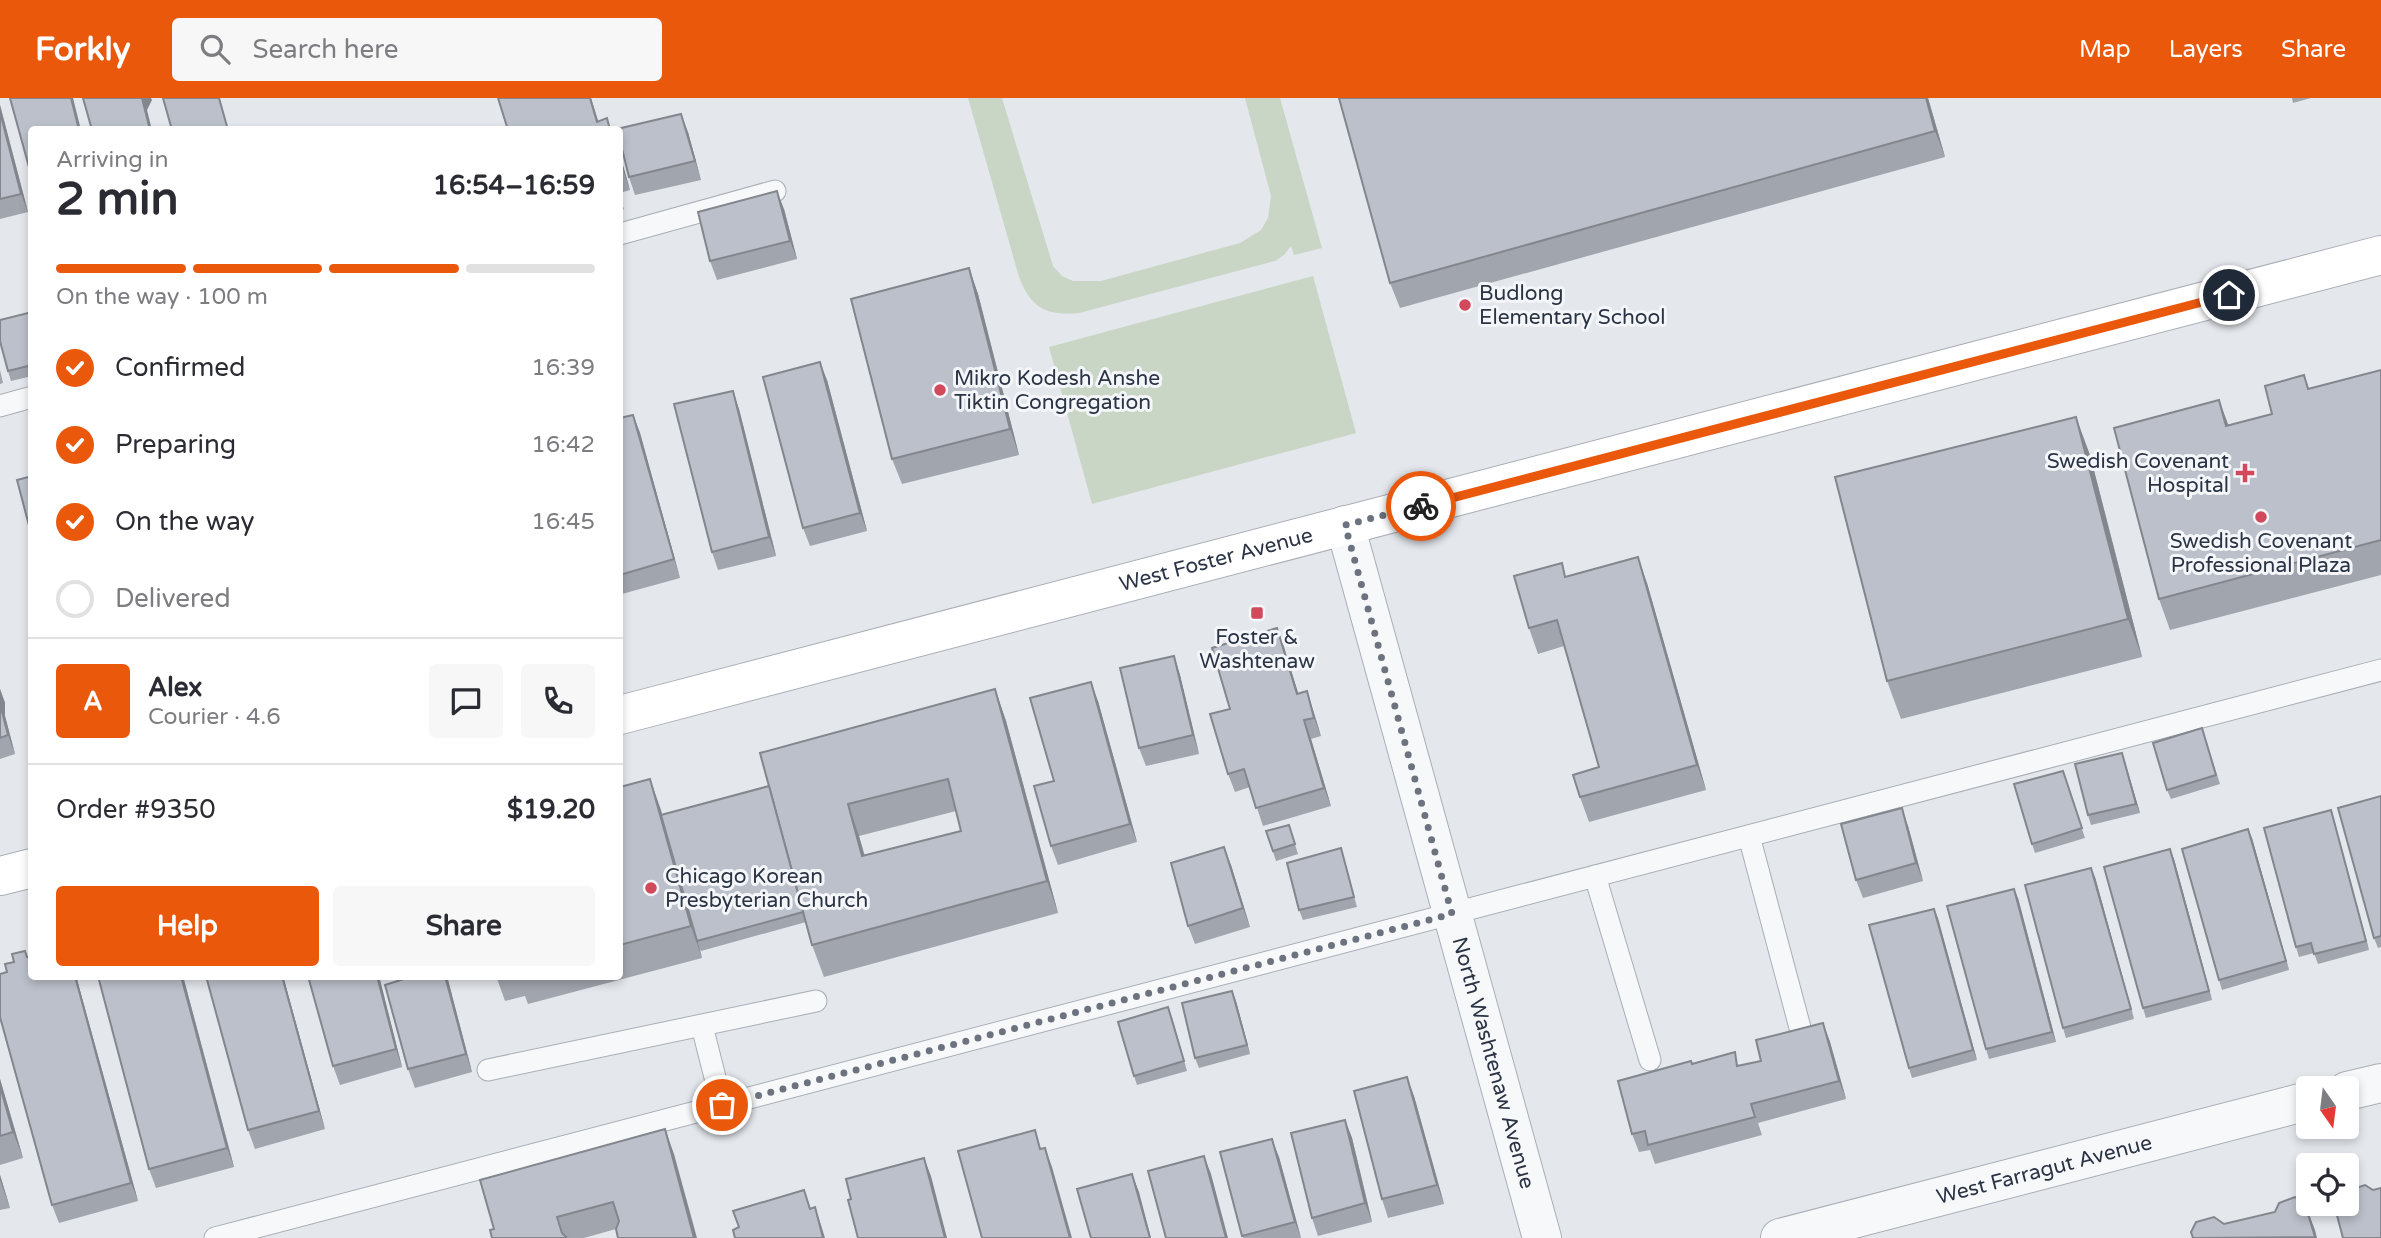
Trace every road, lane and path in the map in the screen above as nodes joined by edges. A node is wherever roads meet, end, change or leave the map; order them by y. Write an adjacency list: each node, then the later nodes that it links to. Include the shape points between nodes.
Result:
1 (775, 191): 2 (lane)
2 (623, 233)
3 (2381, 255): 6 (main road, West Foster Avenue)
4 (28, 398): 5 (lane)
5 (0, 405)
6 (1345, 525): 8 (main road, West Foster Avenue); 13 (street, North Washtenaw Avenue)
7 (2381, 670): 9 (lane)
8 (623, 714)
9 (1749, 836): 12 (lane); 16 (lane)
10 (28, 869): 11 (main road)
11 (0, 876)
12 (1595, 876): 13 (lane); 17 (lane)
13 (1452, 914): 22 (lane); 24 (street, North Washtenaw Avenue)
14 (816, 1001): 15 (lane)
15 (702, 1026): 18 (lane); 22 (lane)
16 (1803, 1038)
17 (1650, 1060)
18 (488, 1070)
19 (2381, 1083): 20 (street)
20 (2359, 1088)
21 (2296, 1104): 25 (street, West Farragut Avenue)
22 (722, 1105): 23 (lane)
23 (215, 1238)
24 (1542, 1238)
25 (1780, 1238)

